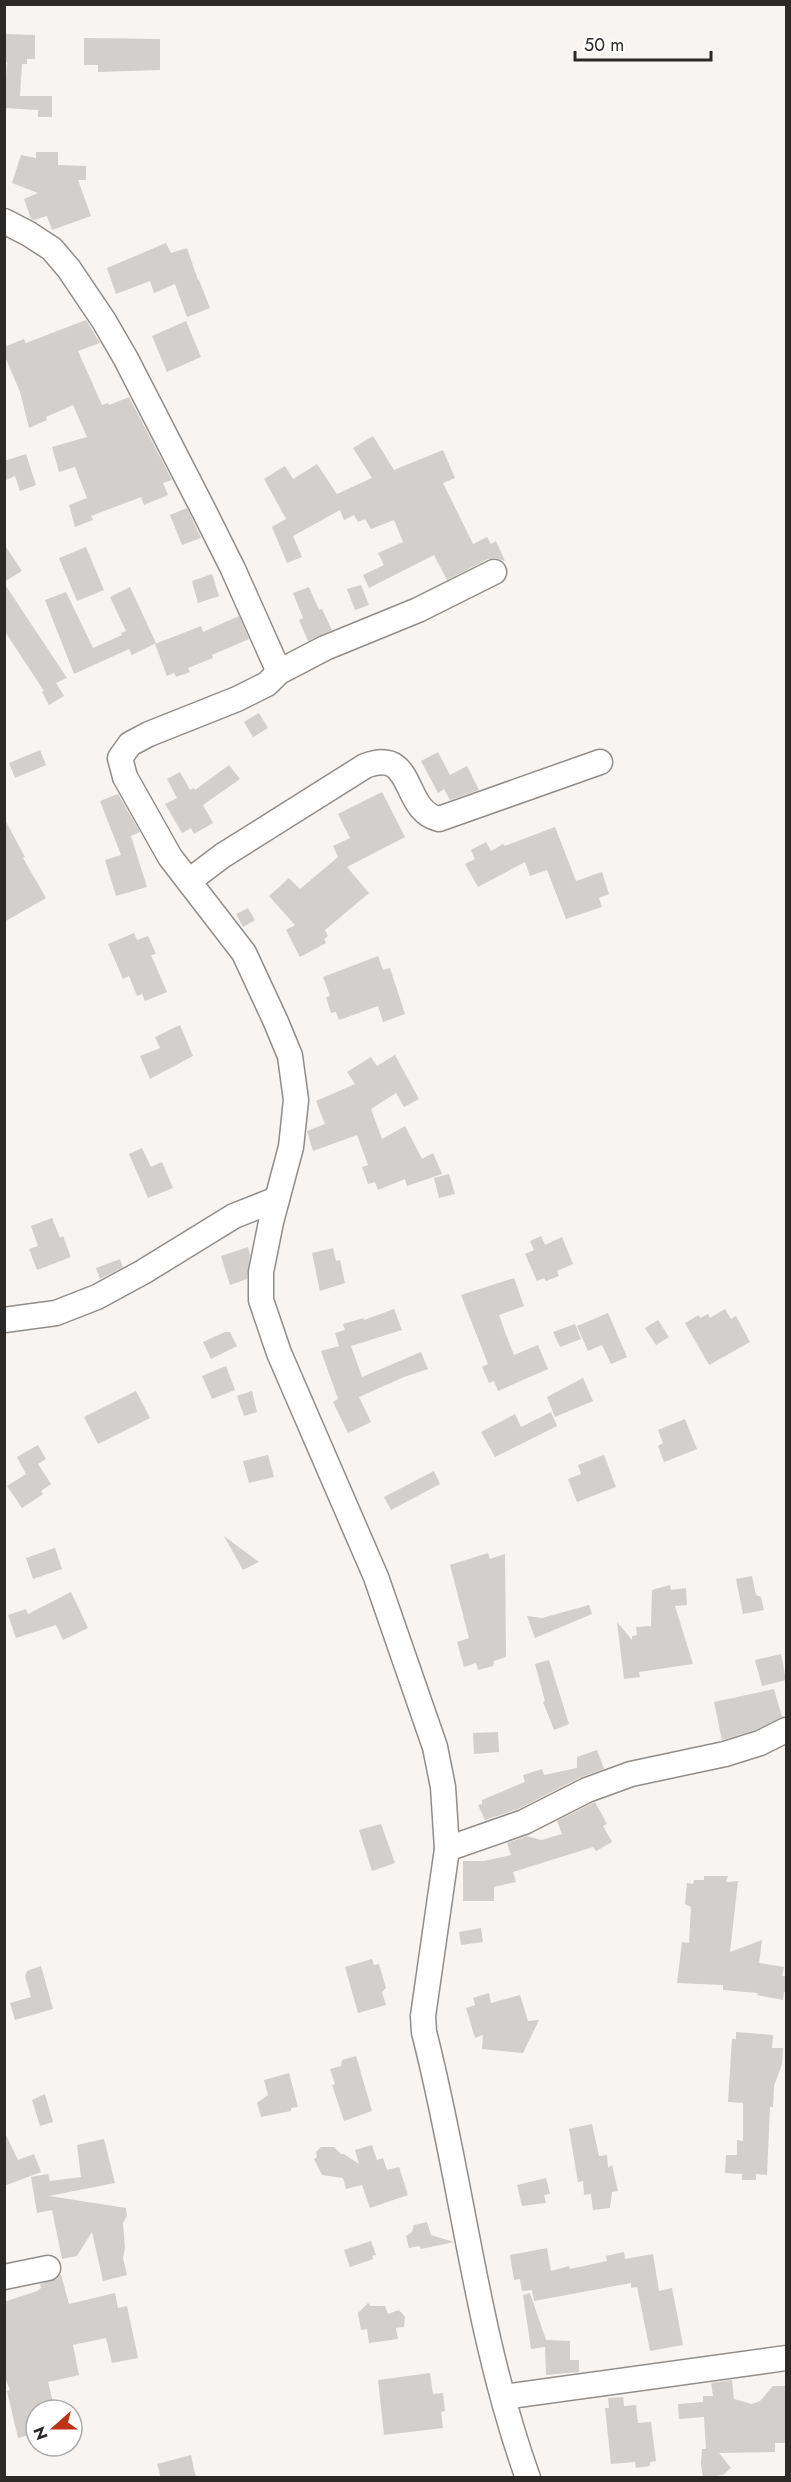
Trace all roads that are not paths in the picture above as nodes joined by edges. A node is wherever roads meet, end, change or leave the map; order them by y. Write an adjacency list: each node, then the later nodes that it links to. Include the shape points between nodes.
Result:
1 (4, 222): 3 (street, via 52,249 104,321 204,511)
2 (494, 572): 3 (street)
3 (279, 672): 5 (street, via 267,684 173,723 123,751 120,758 126,777 170,857)
4 (600, 762): 5 (street, via 439,819 428,817 418,807 399,768 376,762 222,856)
5 (189, 881): 6 (street, via 244,952 290,1056 296,1100 291,1147)
6 (277, 1199): 7 (street, via 234,1216 96,1297 56,1313); 9 (street, via 261,1272 261,1300 287,1372 376,1577 435,1747 443,1787)
7 (4, 1320)
8 (786, 1730): 9 (street, via 725,1754 631,1774 587,1790 524,1822)
9 (447, 1849): 13 (street, via 424,2032 481,2307)
10 (48, 2268): 11 (street)
11 (4, 2277)
12 (786, 2358): 13 (street)
13 (504, 2397): 14 (street)
14 (528, 2478)

